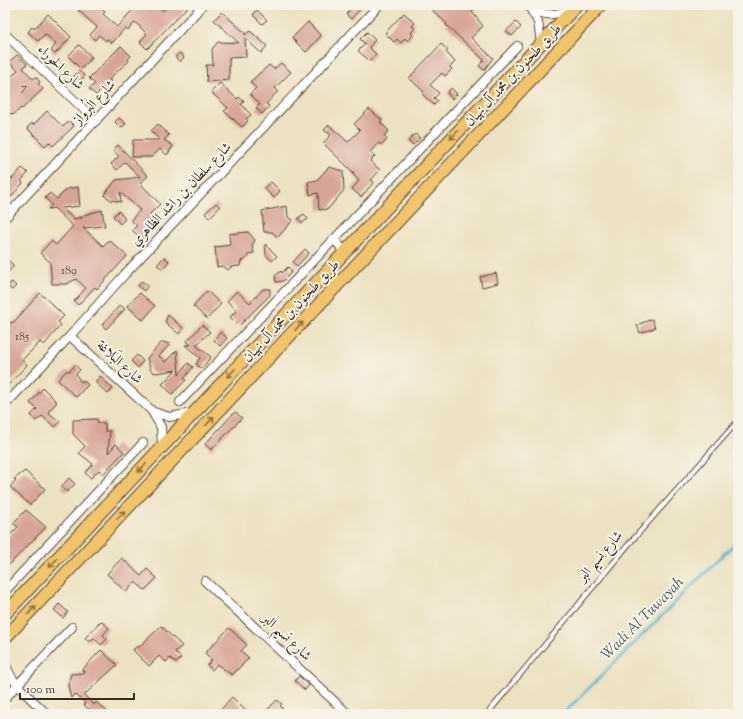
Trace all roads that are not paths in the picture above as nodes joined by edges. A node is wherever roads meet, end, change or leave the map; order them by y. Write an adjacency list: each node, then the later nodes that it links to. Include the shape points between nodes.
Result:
1 (203, 5): 8 (street, شارع البُرواز)
2 (379, 5): 15 (street, شارع سلطان بن راشد الظاهري)
3 (601, 5): 14 (main road, طريق طحنون بن محمد آل نهيان)
4 (574, 7): 6 (main road, طريق طحنون بن محمد آل نهيان); 6 (street, via 548,15 526,5 538,22)
5 (5, 34): 8 (street, شارع الحوراء)
6 (541, 43): 9 (main road, طريق طحنون بن محمد آل نهيان, one-way to 9)
7 (517, 46): 11 (street)
8 (96, 121): 10 (street, شارع البُرواز)
9 (400, 192): 12 (main road, طريق طحنون بن محمد آل نهيان); 14 (main road, via 404,199 403,205 356,256)
10 (5, 218)
11 (336, 238): 12 (street, via 345,242); 13 (street); 16 (street)
12 (355, 242): 13 (main road, طريق طحنون بن محمد آل نهيان)
13 (342, 256): 19 (main road, طريق طحنون بن محمد آل نهيان, one-way to 19)
14 (344, 278): 27 (main road, طريق طحنون بن محمد آل نهيان, one-way to 14)
15 (70, 336): 17 (street, شارع سلطان بن راشد الظاهري); 18 (street, شارع البَلاغة)
16 (180, 402)
17 (5, 405)
18 (150, 410): 19 (street, شارع البَلاغة, via 169,417); 22 (street, شارع البَلاغة, via 161,427)
19 (193, 413): 22 (main road, طريق طحنون بن محمد آل نهيان)
20 (738, 421): 34 (lane, شارع نسيم البر, via 629,544)
21 (143, 443): 24 (street)
22 (162, 446): 25 (main road, طريق طحنون بن محمد آل نهيان, one-way to 25)
23 (205, 581): 33 (street, شارع نسيم البر)
24 (5, 591)
25 (5, 614)
26 (72, 628): 30 (street)
27 (6, 639)
28 (5, 663): 30 (street)
29 (5, 679): 30 (street)
30 (17, 685): 31 (street); 32 (street)
31 (5, 698)
32 (47, 714)
33 (348, 714)
34 (488, 714)

